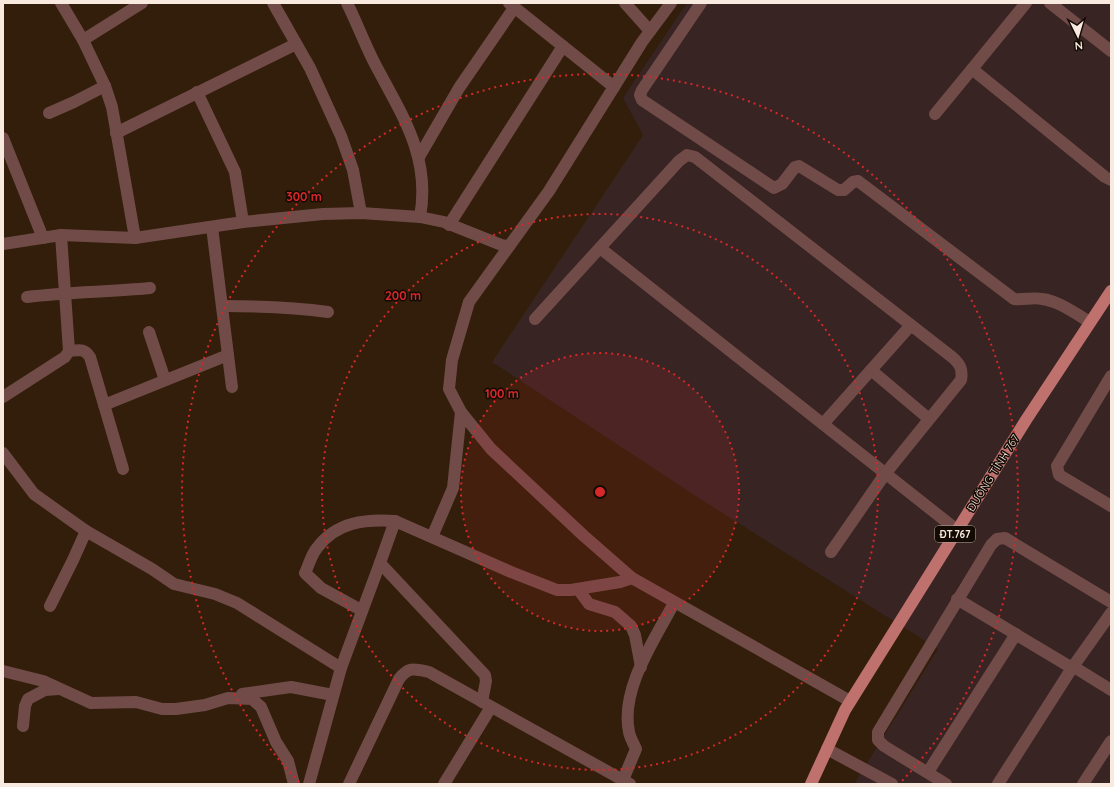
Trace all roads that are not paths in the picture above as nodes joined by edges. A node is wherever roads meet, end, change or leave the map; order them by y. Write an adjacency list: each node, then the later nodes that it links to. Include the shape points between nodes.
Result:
1 (61, 3): 12 (street)
2 (142, 3): 12 (street)
3 (273, 3): 13 (street)
4 (347, 3): 24 (street, via 411,133)
5 (625, 3): 11 (street)
6 (670, 3): 11 (street)
7 (701, 3): 44 (street, via 642,90 642,100 774,188 782,184 795,167 799,166 840,190 847,189 853,182 858,181 1014,299 1041,298 1053,301)
8 (1026, 3): 16 (street)
9 (1050, 3): 15 (street)
10 (511, 5): 14 (street); 24 (street)
11 (650, 31): 18 (street)
12 (83, 40): 17 (street)
13 (296, 44): 19 (street); 26 (street, via 310,68 341,136 354,170)
14 (563, 46): 18 (street); 29 (street)
15 (1111, 51)
16 (972, 69): 21 (street); 25 (street)
17 (104, 86): 20 (street); 22 (street, via 112,107)
18 (614, 87): 35 (street, via 548,191)
19 (197, 92): 22 (street); 28 (street, via 235,172)
20 (49, 113)
21 (935, 114)
22 (116, 133): 33 (street)
23 (3, 138): 32 (street)
24 (419, 157): 27 (street, via 424,194)
25 (1111, 180)
26 (361, 213): 27 (street); 28 (street)
27 (420, 217): 29 (street)
28 (243, 222): 30 (street)
29 (449, 225): 35 (street, via 504,246)
30 (212, 227): 33 (street); 41 (street)
31 (61, 235): 32 (street); 33 (street); 39 (street)
32 (43, 238): 34 (street)
33 (135, 238)
34 (3, 244)
35 (510, 245): 55 (street, via 469,302 452,360 449,389)
36 (600, 248): 43 (street); 45 (street, via 679,161 687,155 695,157); 57 (street)
37 (150, 288): 39 (street)
38 (1111, 291): 44 (main road, ĐƯỜNG TỈNH 767 / ĐT.767)
39 (66, 292): 40 (street); 47 (street)
40 (27, 297)
41 (223, 306): 42 (street, via 266,306); 48 (street)
42 (328, 312)
43 (535, 319)
44 (1090, 322): 63 (main road, ĐƯỜNG TỈNH 767 / ĐT.767)
45 (911, 326): 49 (street); 56 (street, via 960,364 963,372 961,380)
46 (148, 332): 51 (street)
47 (69, 351): 53 (street, via 65,357); 54 (street, via 87,351)
48 (228, 355): 51 (street); 52 (street)
49 (871, 370): 56 (street); 57 (street)
50 (1111, 376): 61 (street, via 1057,466 1059,475)
51 (165, 380): 54 (street)
52 (232, 387)
53 (3, 397)
54 (104, 405): 59 (street)
55 (461, 412): 65 (street, via 454,484); 68 (street, via 491,449)
56 (930, 420): 60 (street)
57 (823, 424): 60 (street)
58 (5, 461): 64 (street, via 34,494)
59 (123, 469)
60 (886, 474): 63 (street); 66 (street)
61 (1111, 506)
62 (395, 521): 65 (street); 67 (street); 74 (street, via 381,520 341,526 317,547 305,574 321,588)
63 (958, 530): 85 (main road, ĐƯỜNG TỈNH 767 / ĐT.767)
64 (86, 531): 73 (street); 79 (street, via 174,584 215,594 237,603)
65 (432, 537): 69 (street, via 551,588)
66 (831, 552)
67 (380, 563): 74 (street); 86 (street, via 485,675)
68 (632, 578): 69 (street); 72 (street)
69 (578, 589): 77 (street, via 589,604 615,612 631,626)
70 (957, 599): 71 (street, via 990,545 997,539 1005,538); 76 (street); 90 (street, via 878,732 878,740 884,746)
71 (1111, 602)
72 (674, 603): 77 (street); 85 (street)
73 (50, 606)
74 (361, 610): 79 (street)
75 (1111, 613): 78 (street)
76 (1016, 634): 78 (street); 90 (street)
77 (641, 667): 91 (street, via 634,681 628,714 629,734 636,749)
78 (1073, 667): 82 (street); 99 (street)
79 (341, 668): 83 (street)
80 (3, 671): 81 (street, via 43,681)
81 (59, 688): 84 (street, via 91,703 136,702 162,709 205,705); 87 (street, via 45,690 28,699)
82 (1111, 690)
83 (333, 695): 84 (street, via 291,687); 93 (street)
84 (228, 698): 92 (street, via 252,699 261,707 288,762)
85 (850, 702): 89 (main road, ĐƯỜNG TỈNH 767 / ĐT.767)
86 (486, 704): 91 (street); 94 (street, via 430,672 413,668 405,671); 95 (street)
87 (23, 726)
88 (1111, 741): 100 (street)
89 (827, 749): 96 (main road, ĐƯỜNG TỈNH 767 / ĐT.767); 97 (street)
90 (928, 772): 98 (street)
91 (626, 782)
92 (294, 784)
93 (309, 784)
94 (349, 784)
95 (444, 784)
96 (810, 784)
97 (892, 784)
98 (946, 784)
99 (998, 784)
100 (1083, 784)

